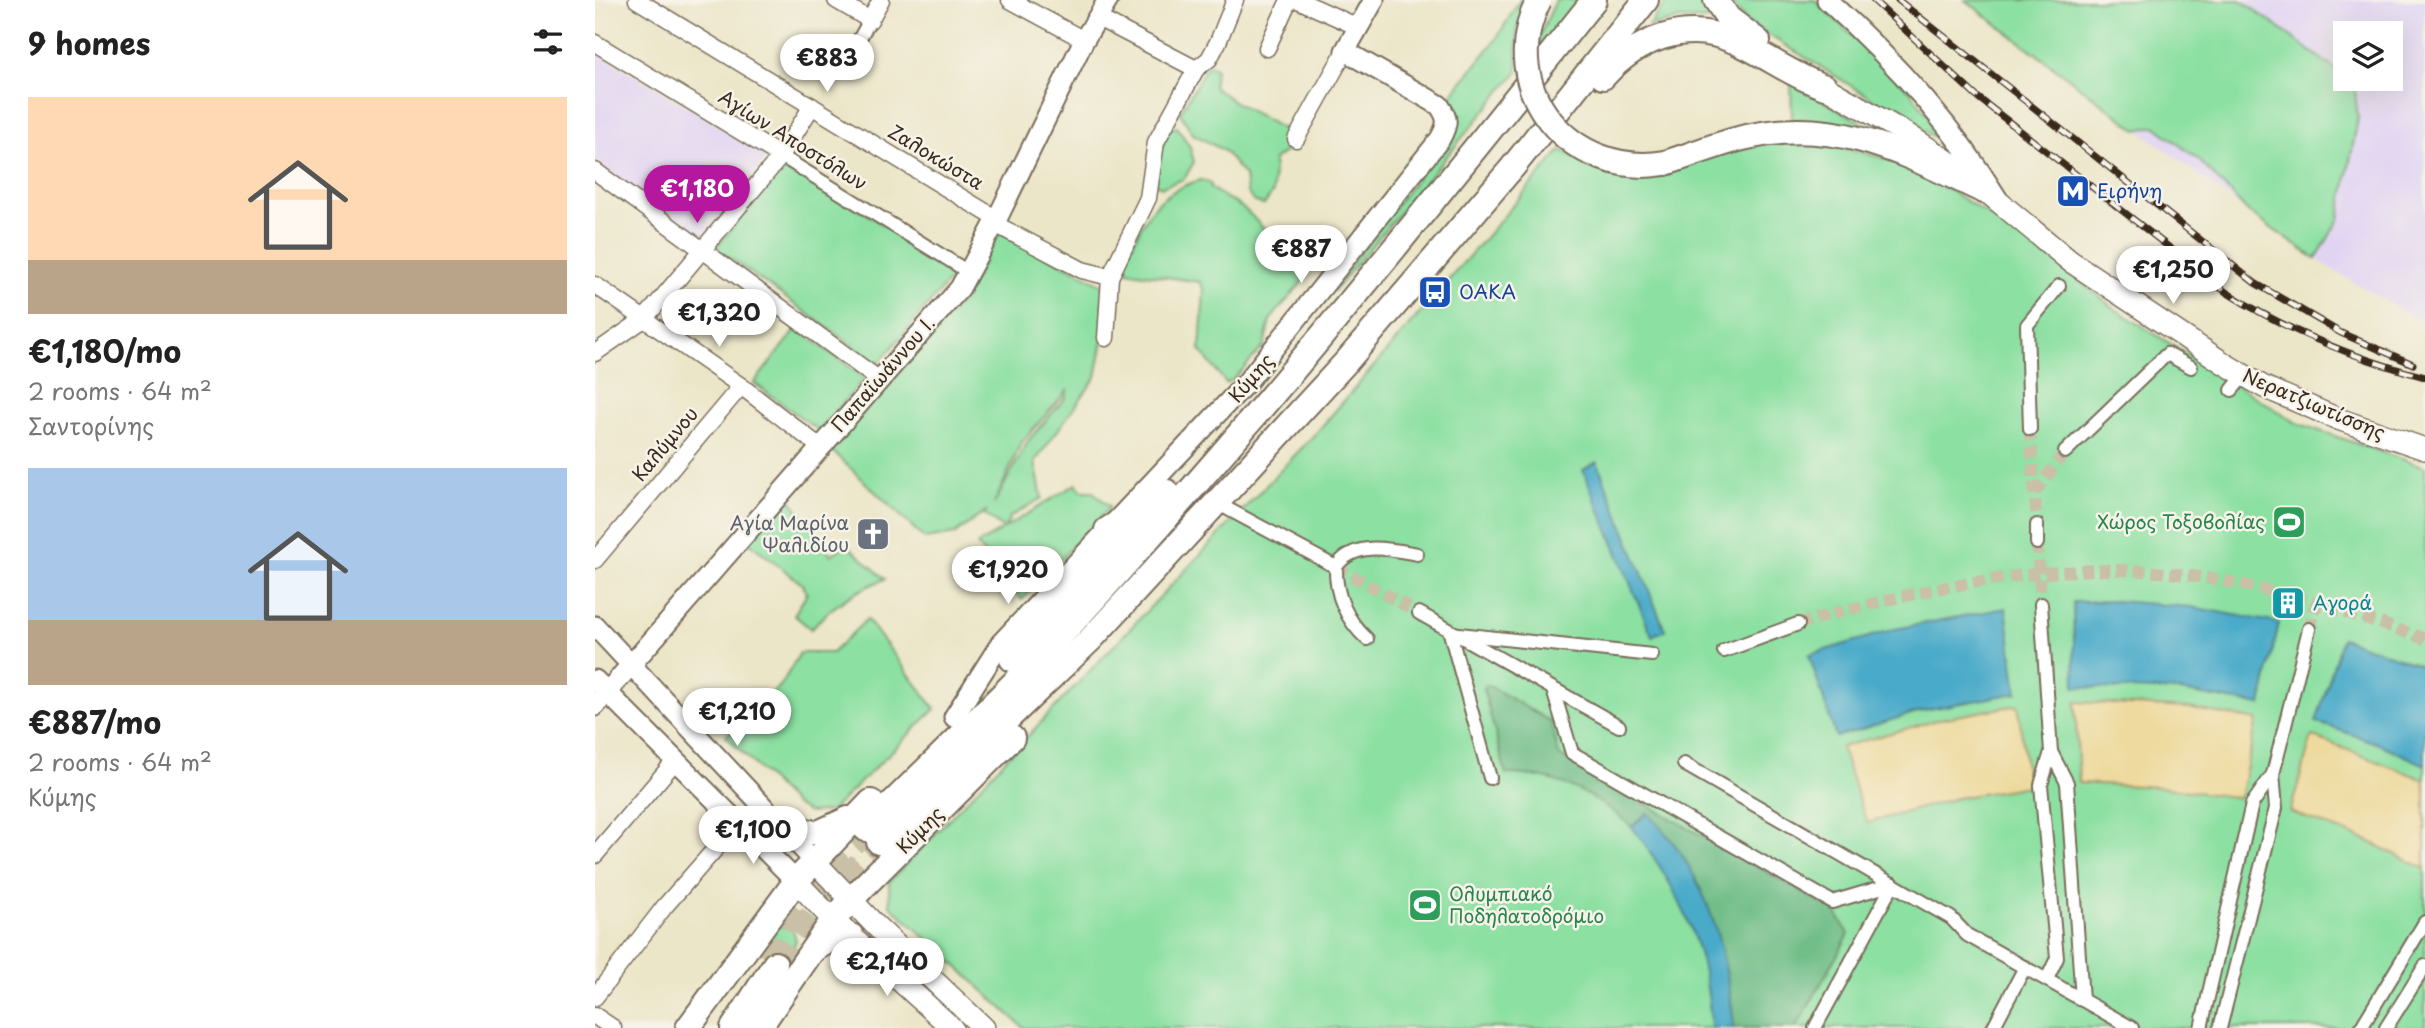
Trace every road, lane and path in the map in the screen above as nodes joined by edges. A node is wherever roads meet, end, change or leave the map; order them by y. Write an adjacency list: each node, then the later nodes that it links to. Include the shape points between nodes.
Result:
1 (637, 0): 25 (street, Ζαλοκώστα)
2 (837, 0): 16 (street)
3 (881, 0): 16 (street)
4 (1010, 0): 18 (street)
5 (1108, 0): 15 (street, Παπαϊωάννου Ι.)
6 (1235, 0): 23 (street, via 1213,50)
7 (1289, 0): 20 (street)
8 (1298, 0): 17 (street)
9 (1374, 0): 17 (street)
10 (1539, 0): 30 (main road, bridge, via 1529,28 1527,65 1533,90 1551,123 1569,141 1602,159 1627,165 1665,163 1746,137 1814,132 1888,146)
11 (1594, 0): 42 (main road, Κύμης)
12 (1646, 0): 28 (main road, Κύμης)
13 (1716, 0): 24 (main road, via 1738,28)
14 (1827, 0): 30 (street, Νερατζιωτίσσης, via 1922,96 1980,170)
15 (1098, 18): 18 (street, Παπαϊωάννου Ι.); 23 (street)
16 (870, 20): 22 (street)
17 (1359, 27): 21 (street)
18 (1084, 40): 31 (street, Παπαϊωάννου Ι.)
19 (595, 43): 27 (street, Αγίων Αποστόλων)
20 (1267, 48)
21 (1345, 51): 26 (street); 52 (street, Κύμης, via 1439,105 1448,116 1447,126 1277,347)
22 (852, 52)
23 (1196, 69): 34 (street, via 1156,142 1148,198)
24 (1825, 87): 28 (main road, via 1726,38 1695,33 1659,37 1623,56 1562,124); 30 (main road, Νερατζιωτίσσης, via 1907,134)
25 (812, 106): 27 (street); 31 (street, Ζαλοκώστα)
26 (1296, 139)
27 (781, 156): 32 (street); 33 (street, Αγίων Αποστόλων)
28 (1512, 168): 40 (main road, Κύμης)
29 (595, 172): 32 (street)
30 (1993, 198): 47 (main road, Νερατζιωτίσσης, via 2238,382)
31 (996, 221): 33 (street, Παπαϊωάννου Ι.); 34 (street, Ζαλοκώστα, via 1082,270)
32 (701, 249): 37 (street); 43 (street)
33 (970, 273): 43 (street, Παπαϊωάννου Ι.)
34 (1110, 277): 38 (street)
35 (595, 285): 37 (street)
36 (2059, 286): 45 (street, via 2027,325)
37 (644, 319): 39 (street); 44 (street)
38 (1106, 338)
39 (595, 354)
40 (1347, 362): 50 (main road, Κύμης, via 1286,445); 78 (main road, Κύμης, via 1090,640)
41 (2191, 367): 48 (street, via 2167,354)
42 (1289, 374): 49 (main road, Κύμης, via 1259,391); 78 (main road, Κύμης, via 1071,624)
43 (878, 379): 46 (street, Παπαϊωάννου Ι.)
44 (741, 386): 46 (street); 55 (street, Καλύμνου)
45 (2030, 429)
46 (820, 447): 66 (street, Παπαϊωάννου Ι.)
47 (2425, 449)
48 (2066, 452)
49 (1167, 492): 52 (main road); 69 (main road, Κύμης)
50 (1226, 508): 56 (street); 83 (main road, Κύμης, via 1098,649)
51 (2037, 525): 53 (street)
52 (1107, 530): 69 (street, Κύμης, via 1001,643)
53 (2038, 543)
54 (1417, 554): 56 (street, via 1365,549 1349,553)
55 (595, 560)
56 (1336, 567): 63 (street, via 1344,610)
57 (2041, 604): 71 (street)
58 (1419, 613): 62 (street)
59 (1798, 624): 64 (street)
60 (595, 626): 66 (street)
61 (2309, 629): 74 (street)
62 (1450, 633): 65 (street); 67 (street); 75 (street)
63 (1367, 639)
64 (1724, 651)
65 (1651, 655)
66 (630, 663): 68 (street, Παπαϊωάννου Ι.); 77 (street)
67 (1553, 690): 70 (street); 82 (street, via 1572,754 1832,902)
68 (599, 693): 72 (street)
69 (954, 717): 78 (main road, Κύμης)
70 (1619, 726)
71 (2051, 752): 88 (street, via 2041,785 2057,958); 90 (street, via 2067,783)
72 (675, 761): 76 (street); 79 (street)
73 (1684, 764): 82 (street)
74 (2273, 774): 102 (street, via 2252,804); 103 (street, via 2276,808)
75 (1490, 778)
76 (737, 823): 81 (street); 89 (street)
77 (783, 827): 78 (main road, via 827,831); 80 (street)
78 (869, 827): 80 (main road, Κύμης)
79 (595, 855)
80 (814, 860): 81 (main road, Κύμης); 83 (main road)
81 (796, 881): 85 (main road); 93 (main road, Κύμης)
82 (1893, 884): 87 (street, via 1951,918 1967,935); 99 (street)
83 (851, 900): 85 (main road, Κύμης); 98 (main road)
84 (2425, 922): 104 (street)
85 (842, 928): 96 (main road, via 806,956); 97 (main road)
86 (2425, 966): 105 (street)
87 (2025, 967): 88 (street); 100 (street)
88 (2047, 979): 90 (street)
89 (595, 997)
90 (2082, 1000): 101 (street)
91 (595, 1016): 92 (street)
92 (614, 1028)
93 (688, 1028)
94 (709, 1028): 95 (main road, via 767,959)
95 (733, 1028)
96 (759, 1028)
97 (952, 1028)
98 (984, 1028)
99 (1815, 1028)
100 (1993, 1028)
101 (2132, 1028)
102 (2201, 1028)
103 (2220, 1028)
104 (2361, 1028)
105 (2386, 1028)

